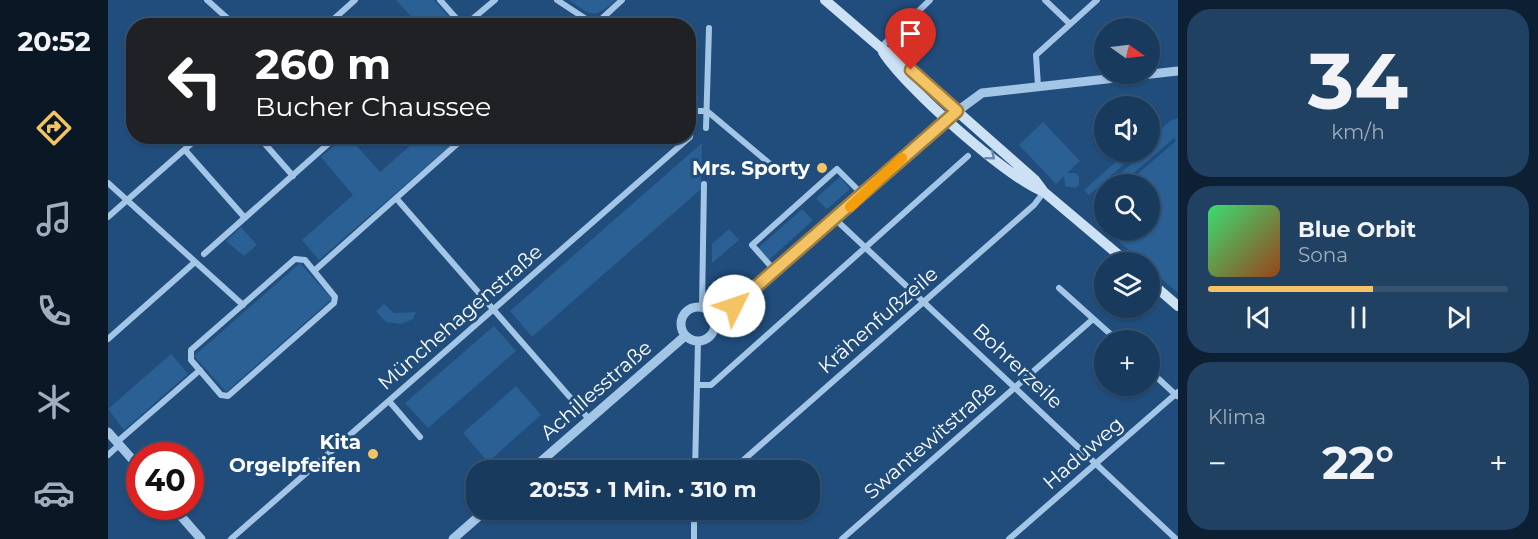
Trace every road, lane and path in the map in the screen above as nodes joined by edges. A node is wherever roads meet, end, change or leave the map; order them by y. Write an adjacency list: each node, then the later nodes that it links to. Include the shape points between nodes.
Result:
1 (207, 0): 11 (street)
2 (355, 0): 12 (street)
3 (440, 0): 13 (street)
4 (495, 0): 14 (street)
5 (557, 0): 15 (street)
6 (622, 0): 16 (street)
7 (825, 0): 19 (main road)
8 (930, 0): 19 (street)
9 (1045, 0): 17 (street)
10 (1097, 0): 17 (street)
11 (227, 18)
12 (335, 18)
13 (457, 18)
14 (474, 18)
15 (584, 18)
16 (604, 18)
17 (1070, 24): 21 (street, via 1036,54)
18 (709, 28): 23 (street)
19 (881, 48): 24 (main road); 25 (main road, via 892,65)
20 (1178, 71): 21 (street)
21 (1038, 86): 24 (street, via 982,93)
22 (696, 111): 23 (street)
23 (707, 111): 26 (street); 34 (street)
24 (957, 111): 25 (street); 38 (main road)
25 (946, 118): 38 (main road, one-way to 38, via 1015,175); 39 (street)
26 (706, 128)
27 (191, 144): 32 (street)
28 (265, 144): 35 (street)
29 (328, 144): 35 (street)
30 (457, 144): 40 (street)
31 (682, 144): 57 (street, Münchehagenstraße)
32 (185, 150): 41 (street); 43 (street)
33 (968, 156): 45 (street)
34 (776, 170)
35 (293, 176): 43 (street)
36 (108, 183): 41 (street)
37 (704, 184): 56 (street)
38 (1044, 192): 46 (main road); 53 (street, Krähenfußzeile)
39 (863, 195): 44 (street); 50 (street, via 837,169 802,198 752,245)
40 (396, 198): 49 (street); 57 (street)
41 (127, 200): 42 (street); 48 (street)
42 (108, 217)
43 (245, 218): 47 (street)
44 (835, 219): 45 (street, Bohrerzeile); 50 (street)
45 (867, 248): 53 (street, Bohrerzeile); 66 (street, via 711,386)
46 (1115, 252)
47 (204, 254)
48 (195, 262): 54 (street); 62 (street)
49 (314, 271): 54 (street, via 305,260 295,259); 64 (street, via 335,297 334,303 228,396 222,395)
50 (775, 271): 58 (street, via 726,313)
51 (1059, 288): 59 (street)
52 (1160, 290): 55 (main road)
53 (924, 301): 67 (street, Bohrerzeile); 78 (street, Krähenfußzeile)
54 (243, 305): 64 (street, via 192,351 191,360)
55 (1178, 306)
56 (702, 307): 58 (street); 61 (street, via 690,308 682,317)
57 (493, 310): 69 (street, Münchehagenstraße); 70 (street)
58 (714, 317): 63 (street, via 711,336)
59 (1093, 319): 60 (street); 67 (street, Swantewitstraße)
60 (1106, 330)
61 (685, 336): 63 (street); 70 (street, Achillesstraße)
62 (108, 339)
63 (698, 341): 66 (street)
64 (200, 370): 73 (street)
65 (1160, 379): 68 (street)
66 (698, 385): 77 (street)
67 (1016, 387): 79 (street, Bohrerzeile); 87 (street, Swantewitstraße)
68 (1177, 394): 79 (street, Haduweg)
69 (388, 401): 72 (street); 84 (street, Münchehagenstraße)
70 (589, 419): 76 (street, Achillesstraße)
71 (108, 432): 73 (street)
72 (420, 437)
73 (118, 443): 74 (street); 75 (street)
74 (126, 452)
75 (108, 455)
76 (542, 460)
77 (695, 460)
78 (743, 460)
79 (1096, 463): 88 (street, Haduweg); 89 (street, Bohrerzeile)
80 (184, 520): 83 (street)
81 (475, 520): 85 (street)
82 (694, 520): 86 (street)
83 (201, 539)
84 (231, 539)
85 (453, 539)
86 (694, 539)
87 (842, 539)
88 (1009, 539)
89 (1176, 539)

